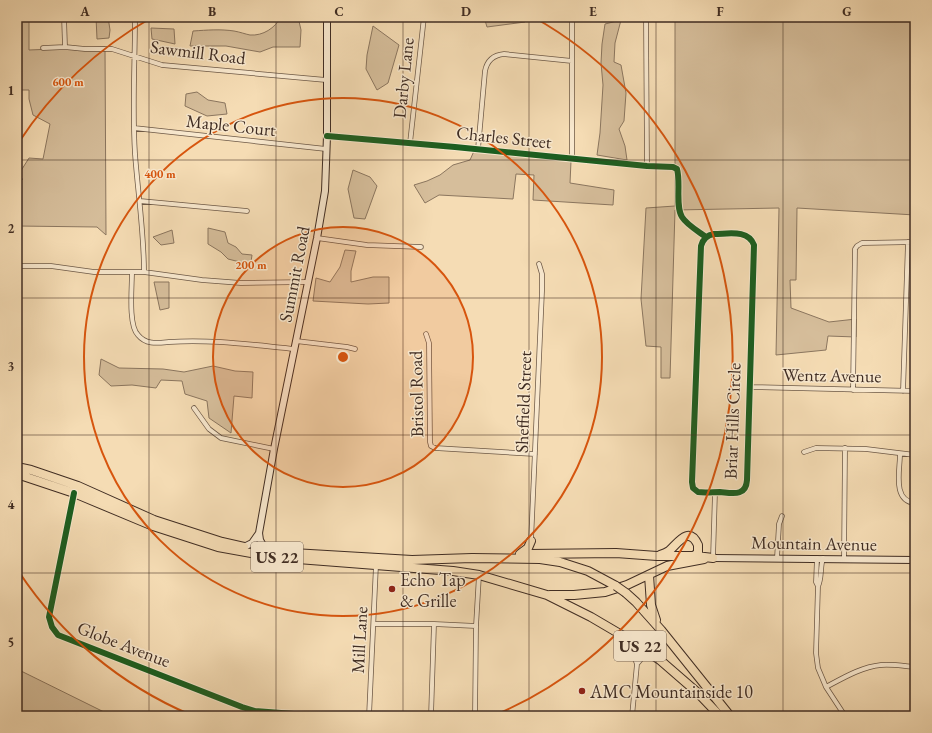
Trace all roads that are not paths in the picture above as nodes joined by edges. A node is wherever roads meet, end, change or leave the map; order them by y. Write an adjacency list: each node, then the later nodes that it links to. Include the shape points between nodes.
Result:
1 (64, 17): 7 (street)
2 (135, 17): 9 (street)
3 (327, 17): 11 (main road, Summit Road)
4 (424, 17): 14 (street, Darby Lane)
5 (572, 17): 10 (street)
6 (646, 17): 18 (street)
7 (65, 47): 8 (street, Sawmill Road); 9 (street, Sawmill Road, via 112,49)
8 (43, 48)
9 (135, 57): 11 (street, Sawmill Road, via 162,65); 12 (street)
10 (572, 61): 16 (street, via 504,54 489,60 485,71); 17 (street)
11 (326, 80): 13 (main road, Summit Road)
12 (134, 128): 15 (street, Maple Court); 19 (street)
13 (326, 136): 14 (street, Charles Street); 15 (main road, Summit Road)
14 (410, 143): 16 (street, Charles Street)
15 (326, 149): 22 (main road, Summit Road, via 325,191)
16 (478, 149): 17 (street, Charles Street)
17 (572, 158): 18 (street, Charles Street)
18 (647, 166): 21 (street, Charles Street, via 677,169 681,216)
19 (140, 201): 20 (street); 29 (street)
20 (247, 211)
21 (706, 237): 35 (street, Briar Hills Circle, via 714,234 741,234 748,236 753,242); 48 (street, Briar Hills Circle, via 701,246 692,482 693,488 698,492)
22 (317, 238): 25 (street, via 367,245); 30 (main road, Summit Road)
23 (908, 242): 24 (street); 36 (street, via 864,243 858,244 855,249); 37 (street)
24 (915, 242)
25 (422, 247)
26 (539, 264): 43 (street, Sheffield Street, via 542,291)
27 (17, 266): 28 (street)
28 (132, 272): 29 (street); 33 (street, via 133,327 137,335 145,341 155,343 195,340)
29 (144, 272): 30 (street, via 241,283)
30 (307, 282): 32 (main road, Summit Road)
31 (426, 334): 43 (street, Bristol Road, via 429,342 431,446)
32 (296, 341): 33 (main road, Summit Road); 34 (street)
33 (295, 349): 41 (main road, Summit Road)
34 (354, 349)
35 (748, 387): 36 (street, Wentz Avenue); 48 (street, Briar Hills Circle, via 747,484 739,493)
36 (853, 390): 37 (street, Wentz Avenue)
37 (903, 391): 38 (street, Wentz Avenue)
38 (915, 391)
39 (194, 408): 41 (street, via 209,429 221,438)
40 (845, 448): 42 (street, via 816,448); 44 (street, via 882,450); 64 (street)
41 (274, 449): 52 (main road, Summit Road)
42 (804, 452)
43 (535, 454): 53 (street, Sheffield Street)
44 (900, 454): 45 (street); 50 (street, via 900,494 906,501)
45 (915, 455)
46 (17, 466): 54 (highway, US 22, via 78,486 154,520)
47 (17, 474): 49 (highway, US 22)
48 (715, 492): 61 (street, Briar Hills Circle)
49 (74, 493): 66 (highway, US 22, via 153,526 218,547 272,557); 80 (street, Globe Avenue, via 49,617 58,635 242,707 255,711)
50 (915, 503)
51 (782, 516): 62 (street, via 779,524)
52 (259, 533): 54 (main road, via 252,543); 55 (main road)
53 (531, 541): 56 (highway, via 535,549); 57 (highway, via 526,551)
54 (244, 547): 55 (highway, US 22)
55 (266, 551): 60 (highway, US 22, via 412,560)
56 (541, 553): 57 (highway); 58 (highway)
57 (520, 554): 60 (highway)
58 (657, 556): 59 (highway); 59 (highway, via 665,554 678,540 687,536 694,539 698,545)
59 (696, 556): 61 (highway); 67 (highway)
60 (472, 558): 74 (highway, US 22, bridge, via 540,559 588,571 626,593)
61 (713, 558): 62 (main road, Mountain Avenue); 67 (highway)
62 (777, 558): 63 (main road, Mountain Avenue)
63 (820, 558): 64 (main road, Mountain Avenue); 79 (street, via 816,653 818,668)
64 (844, 558): 65 (main road, Mountain Avenue)
65 (915, 560)
66 (376, 565): 68 (highway, US 22); 71 (street, Mill Lane)
67 (667, 566): 69 (highway)
68 (479, 575): 70 (highway, US 22); 73 (street)
69 (649, 575): 70 (highway, via 627,586 605,592); 74 (highway, via 652,611)
70 (547, 595): 75 (highway, US 22)
71 (374, 624): 72 (street); 81 (street, Mill Lane)
72 (434, 624): 73 (street); 82 (street)
73 (476, 626): 83 (street)
74 (661, 630): 86 (highway, US 22)
75 (627, 638): 76 (highway, US 22); 77 (street)
76 (648, 651): 77 (street); 85 (highway, US 22, via 671,668)
77 (637, 664): 84 (street)
78 (915, 667): 79 (street, via 882,665 866,668)
79 (826, 687): 87 (street)
80 (320, 716)
81 (369, 716)
82 (431, 716)
83 (475, 716)
84 (632, 716)
85 (720, 716)
86 (730, 716)
87 (845, 716)
88 (886, 716): 89 (street)
89 (915, 716)

